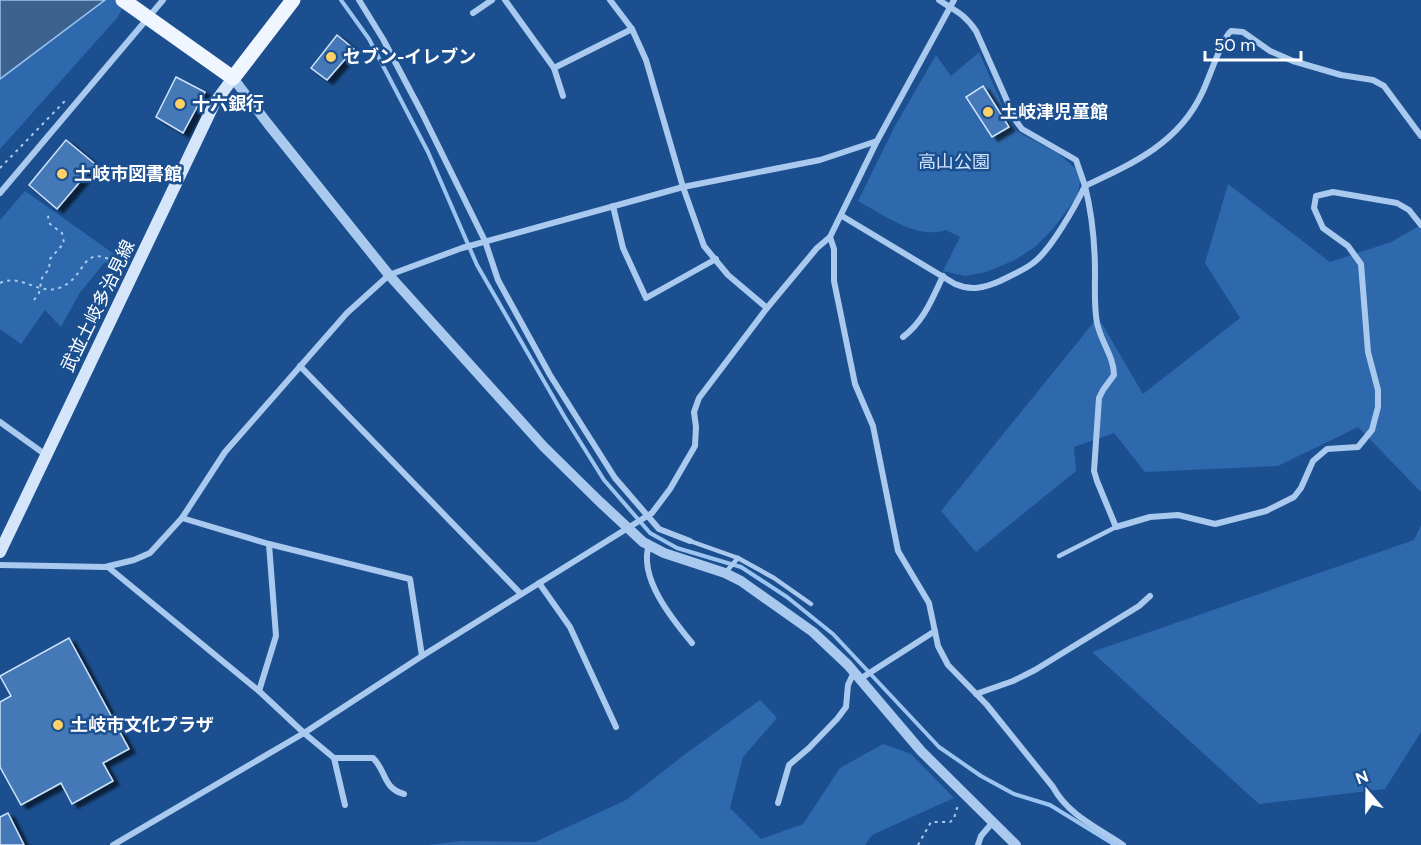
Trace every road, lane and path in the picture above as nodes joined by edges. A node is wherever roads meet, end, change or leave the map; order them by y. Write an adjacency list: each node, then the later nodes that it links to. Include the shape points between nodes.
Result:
1 (163, 0): 11 (street)
2 (293, 0): 14 (main road)
3 (358, 0): 28 (street, via 422,112)
4 (492, 0): 10 (street)
5 (505, 0): 13 (street)
6 (610, 0): 12 (street)
7 (939, 0): 9 (street)
8 (127, 3): 11 (main road)
9 (952, 3): 18 (street); 20 (street, via 976,31 1016,121 1028,133 1076,160)
10 (472, 13)
11 (147, 16): 14 (main road); 16 (street)
12 (632, 29): 13 (street); 21 (street, via 646,60)
13 (554, 68): 15 (street)
14 (233, 78): 30 (main road, 武並土岐多治見線, via 214,104); 31 (street)
15 (563, 96)
16 (80, 98): 19 (path, via 63,102); 22 (street)
17 (1421, 136): 20 (street, via 1378,82 1293,61 1243,32 1231,31 1226,34 1201,96 1182,126 1161,146)
18 (877, 141): 21 (street, via 820,160); 25 (street)
19 (0, 168)
20 (1085, 186): 32 (street, via 1074,208 1032,264 980,288 965,288); 44 (street, via 1094,241 1097,324 1114,366 1114,375 1099,398 1094,471)
21 (683, 187): 23 (street); 29 (street, via 704,246)
22 (0, 193)
23 (613, 206): 28 (street); 29 (street, via 623,248 646,298)
24 (50, 214): 34 (path, via 50,224 62,233 64,243 50,259)
25 (842, 216): 27 (street); 32 (street)
26 (1421, 225): 44 (street, via 1409,210 1396,203 1333,192 1316,196 1314,208 1323,228 1347,246 1361,264 1368,352 1378,390 1378,408 1372,430 1358,447 1327,449 1313,460 1294,497 1266,511 1215,524 1178,515)
27 (830, 237): 36 (street); 58 (street, via 834,281 855,384 873,426 898,551 929,603)
28 (485, 241): 31 (street); 41 (street, via 498,280 550,375 615,478)
29 (716, 260): 36 (street)
30 (133, 274): 34 (path, via 100,256 89,259 66,284 56,289); 40 (main road, 武並土岐多治見線)
31 (389, 275): 38 (street, via 347,313); 43 (street, via 544,447)
32 (943, 276): 37 (street, via 925,314)
33 (0, 283): 34 (path, via 21,281)
34 (39, 289): 35 (path)
35 (34, 300)
36 (767, 308): 41 (street, via 699,398 694,412 695,446 670,489)
37 (903, 337)
38 (300, 366): 42 (street, via 225,452); 55 (street)
39 (0, 422): 40 (street)
40 (46, 454): 48 (main road, 武並土岐多治見線)
41 (646, 517): 43 (street); 45 (street, via 659,529)
42 (182, 518): 46 (street); 52 (street, via 150,553)
43 (632, 526): 47 (street); 54 (street)
44 (1116, 526): 49 (lane)
45 (690, 541): 50 (lane)
46 (269, 544): 60 (street, via 410,579); 62 (street, via 276,636)
47 (649, 546): 53 (street); 59 (street, via 647,561 652,581 663,604)
48 (0, 552)
49 (1059, 556)
50 (738, 558): 53 (lane); 57 (lane)
51 (0, 565): 52 (street)
52 (108, 567): 62 (street)
53 (725, 573): 61 (street, via 804,625)
54 (538, 583): 55 (street); 64 (street, via 570,627)
55 (521, 594): 60 (street)
56 (1150, 596): 63 (street, via 1055,658 1013,681)
57 (811, 604)
58 (935, 631): 61 (street, via 877,669); 63 (street, via 948,665)
59 (692, 643)
60 (422, 656): 65 (street)
61 (859, 676): 68 (street); 69 (street, via 849,678 846,707 837,719 789,765)
62 (259, 691): 65 (street)
63 (976, 694): 76 (street, via 1058,796 1078,816)
64 (616, 727)
65 (304, 733): 66 (street); 72 (street)
66 (334, 758): 67 (street, via 373,758 388,785); 70 (street)
67 (404, 794)
68 (964, 796): 71 (street); 73 (path, via 954,819 931,822)
69 (778, 803)
70 (345, 805)
71 (993, 822): 74 (street); 75 (street)
72 (113, 845)
73 (918, 845)
74 (978, 845)
75 (1016, 845)
76 (1123, 845)

